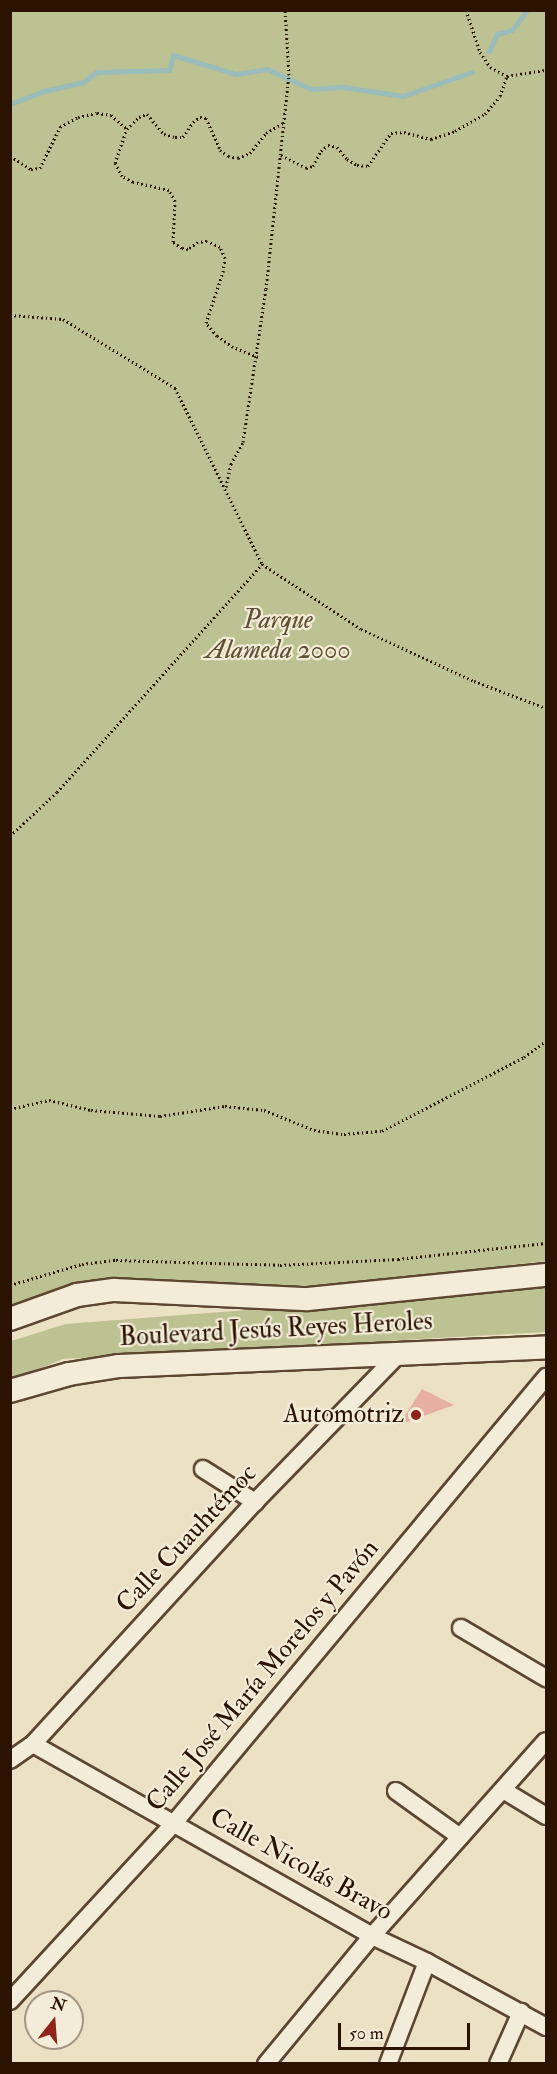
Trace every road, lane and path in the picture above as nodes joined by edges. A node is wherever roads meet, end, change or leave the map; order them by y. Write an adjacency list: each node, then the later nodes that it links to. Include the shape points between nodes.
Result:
1 (285, 10): 5 (path, via 290,75)
2 (466, 10): 4 (path, via 480,52 490,67)
3 (546, 70): 4 (path)
4 (507, 76): 7 (path, via 500,96 485,114 431,139 391,133 368,166 357,165 337,147 328,145 313,166 306,168)
5 (284, 122): 6 (path, via 266,133 250,153 238,158 220,150 206,118 193,122 183,137 164,134 147,114); 7 (path)
6 (127, 129): 8 (path, via 111,115 78,117 60,127 39,168 31,170); 10 (path, via 115,163 123,176 133,182 169,190 175,201 173,242 188,249 207,241 220,247 225,258 206,323 233,347)
7 (281, 155): 10 (path)
8 (10, 156)
9 (10, 315): 11 (path, via 63,319 175,388)
10 (258, 357): 11 (path, via 243,442 231,464)
11 (226, 489): 12 (path)
12 (262, 564): 13 (path, via 361,629 474,681); 14 (path, via 57,792)
13 (546, 708)
14 (10, 836)
15 (546, 1041): 16 (path, via 524,1057 382,1131 344,1134 314,1130 264,1110 225,1106 160,1116 91,1110 49,1100)
16 (10, 1109)
17 (546, 1243): 19 (path, via 398,1259 280,1265 116,1260 82,1264)
18 (546, 1275): 20 (main road, Boulevard Jesús Reyes Heroles, via 308,1299 114,1290 77,1296)
19 (10, 1285)
20 (10, 1319)
21 (546, 1347): 22 (main road, Boulevard Jesús Reyes Heroles)
22 (401, 1352): 24 (main road, Boulevard Jesús Reyes Heroles, via 119,1366 69,1374); 26 (street, Calle Cuauhtémoc)
23 (546, 1377): 35 (street, Calle José María Morelos y Pavón)
24 (10, 1391)
25 (203, 1469): 26 (street)
26 (255, 1502): 30 (street, Calle Cuauhtémoc)
27 (462, 1628): 28 (street)
28 (546, 1678)
29 (546, 1741): 32 (street)
30 (33, 1744): 31 (street, Calle Cuauhtémoc); 35 (street, Calle Nicolás Bravo)
31 (10, 1760)
32 (503, 1790): 34 (street); 36 (street)
33 (396, 1791): 36 (street)
34 (546, 1816)
35 (174, 1823): 37 (street, Calle Nicolás Bravo); 39 (street, Calle José María Morelos y Pavón)
36 (459, 1837): 37 (street)
37 (372, 1936): 38 (street, Calle Nicolás Bravo); 42 (street)
38 (427, 1962): 40 (street, Calle Nicolás Bravo); 43 (street)
39 (10, 2001)
40 (520, 2012): 41 (street, Calle Nicolás Bravo); 44 (street)
41 (546, 2027)
42 (266, 2064)
43 (388, 2064)
44 (498, 2064)

